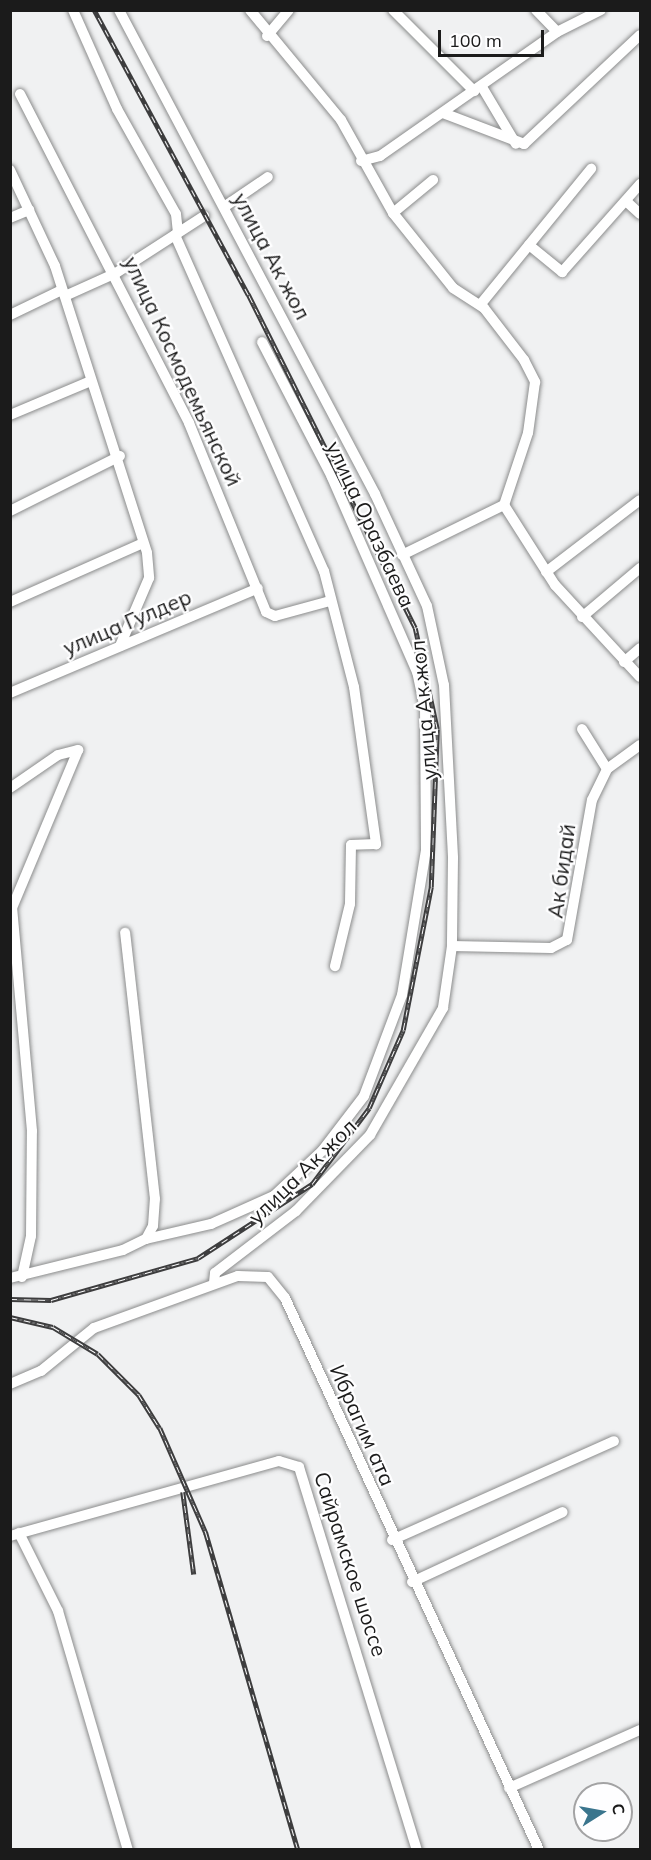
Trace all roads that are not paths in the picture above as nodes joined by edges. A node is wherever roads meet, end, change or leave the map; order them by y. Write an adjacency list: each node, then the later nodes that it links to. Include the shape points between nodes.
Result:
1 (73, 10): 28 (street, via 117,109 176,214)
2 (119, 10): 22 (street, улица Ак жол)
3 (250, 10): 10 (street)
4 (289, 10): 10 (street)
5 (393, 10): 11 (street)
6 (536, 10): 8 (street)
7 (601, 10): 8 (street)
8 (557, 32): 11 (street)
9 (640, 35): 14 (street, via 529,141)
10 (267, 36): 15 (street, via 341,120)
11 (478, 89): 13 (street); 14 (street)
12 (20, 94): 30 (street, улица Космодемьянской)
13 (443, 113): 14 (street); 15 (street, via 380,156)
14 (516, 144)
15 (361, 161): 24 (street)
16 (591, 169): 29 (street)
17 (10, 170): 23 (street)
18 (268, 177): 22 (street)
19 (433, 180): 24 (street)
20 (640, 184): 21 (street)
21 (626, 201): 25 (street); 29 (street, via 562,272)
22 (224, 207): 42 (street, улица Ак жол)
23 (29, 210): 27 (street); 31 (street)
24 (393, 213): 32 (street, via 453,288)
25 (640, 214)
26 (204, 216): 28 (street)
27 (10, 218)
28 (176, 234): 30 (street); 46 (street, via 272,444 324,571)
29 (529, 245): 32 (street)
30 (116, 273): 31 (street); 45 (street, улица Космодемьянской, via 189,423)
31 (63, 293): 33 (street); 35 (street)
32 (480, 305): 39 (street, via 524,360 535,382 528,433)
33 (10, 315)
34 (262, 342): 61 (street, улица Оразбаева, via 332,477 417,672 425,709 426,850 402,995 364,1096 322,1151 274,1197 211,1224)
35 (91, 381): 36 (street); 37 (street)
36 (10, 415)
37 (120, 456): 40 (street); 41 (street)
38 (640, 500): 44 (street)
39 (504, 505): 42 (street); 44 (street)
40 (10, 511)
41 (143, 543): 47 (street); 49 (street, via 148,578)
42 (402, 555): 59 (street, улица Ак жол, via 437,636 444,685)
43 (640, 568): 48 (street)
44 (546, 572): 48 (street)
45 (258, 588): 46 (street, улица Космодемьянской, via 266,612 275,616); 49 (street, улица Гулдер)
46 (330, 601): 60 (street, via 354,687 376,844 351,845 350,904)
47 (10, 602)
48 (582, 617): 51 (street)
49 (120, 646): 53 (street, улица Гулдер)
50 (640, 648): 51 (street)
51 (628, 665): 52 (street)
52 (640, 676)
53 (10, 693)
54 (582, 729): 56 (street)
55 (640, 744): 56 (street)
56 (607, 769): 59 (street, Ак бидай, via 581,841 574,919 567,940 551,948)
57 (10, 788): 62 (street, via 58,755 78,750 12,908 32,1131 31,1236)
58 (125, 933): 61 (street, via 155,1198)
59 (452, 946): 63 (street, улица Ак жол, via 443,1008 370,1135 296,1211 215,1273)
60 (335, 966)
61 (146, 1239): 62 (street, улица Оразбаева, via 69,1267)
62 (16, 1277)
63 (214, 1283): 64 (street, Ибрагим ата, via 94,1328 41,1371); 68 (street, Ибрагим ата, via 255,1274 268,1277 285,1298)
64 (10, 1384)
65 (614, 1441): 68 (street)
66 (562, 1512): 69 (street)
67 (15, 1534): 72 (street, Сайрамское шоссе, via 58,1611); 73 (street, Сайрамское шоссе, via 279,1461 299,1467)
68 (392, 1540): 69 (street, Ибрагим ата)
69 (412, 1582): 71 (street, Ибрагим ата)
70 (640, 1730): 71 (street)
71 (509, 1788): 74 (street, Ибрагим ата)
72 (128, 1850)
73 (417, 1850)
74 (539, 1850)

